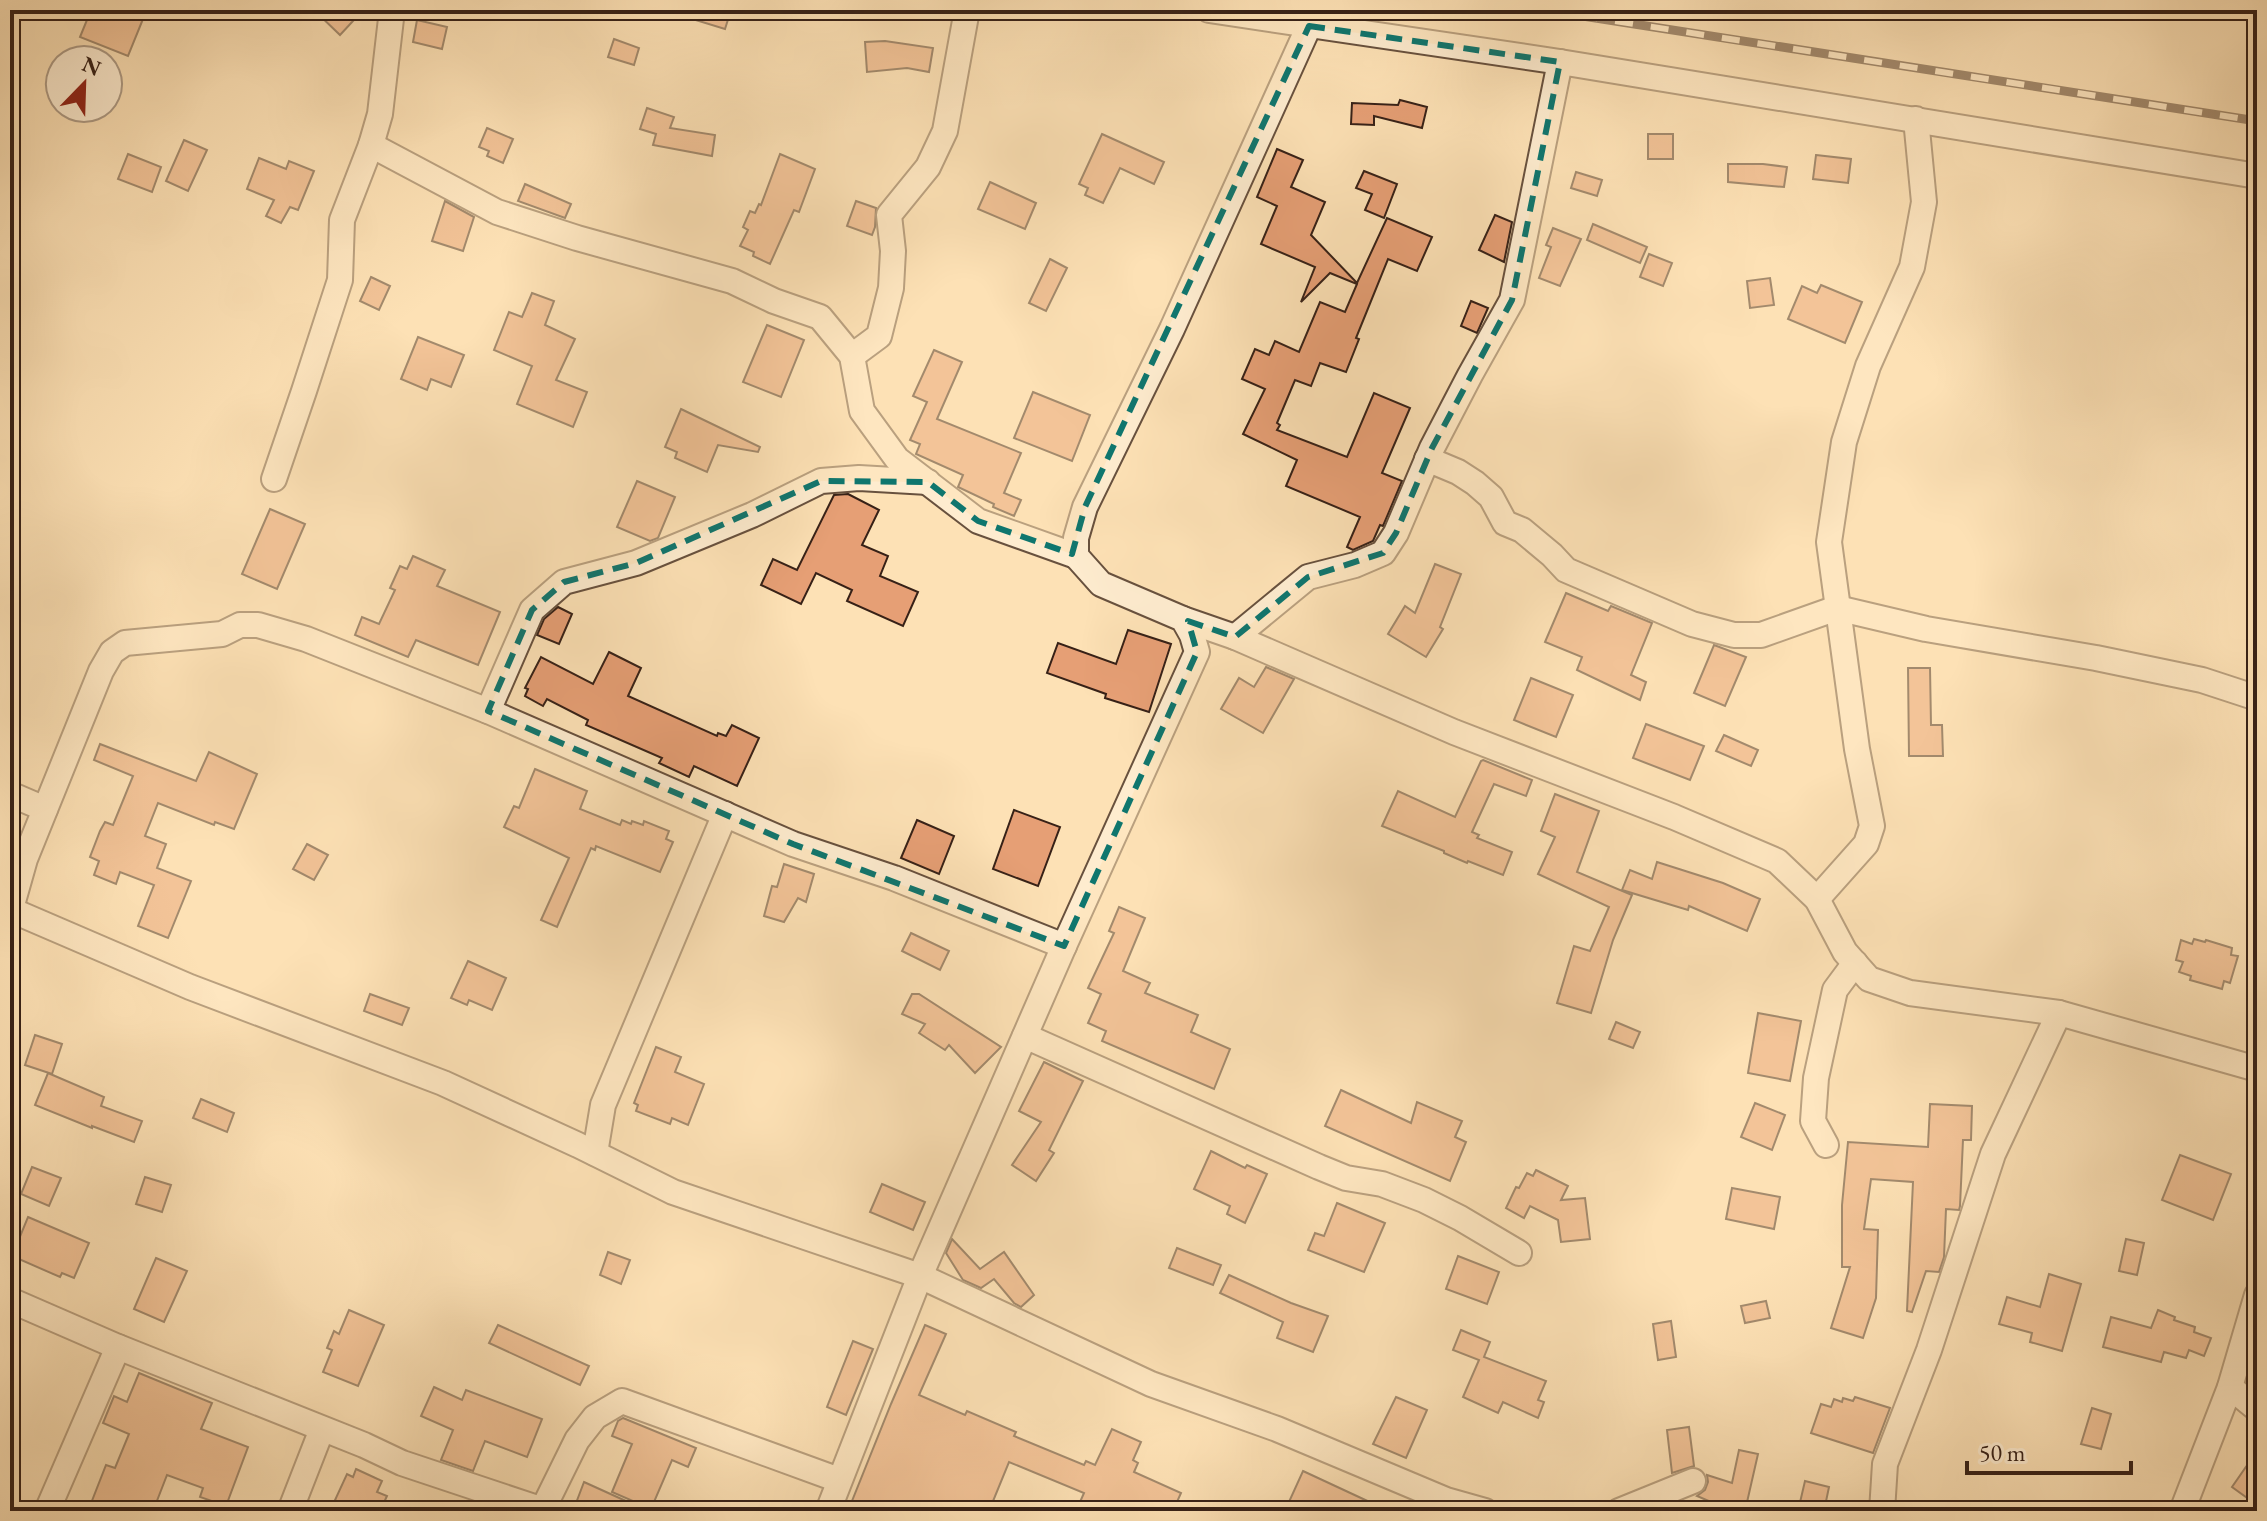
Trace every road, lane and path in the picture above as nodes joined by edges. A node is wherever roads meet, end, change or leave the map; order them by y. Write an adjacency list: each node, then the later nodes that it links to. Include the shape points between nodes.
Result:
1 (392, 10): 7 (street, via 380,114)
2 (967, 10): 9 (street, via 945,131 928,167 889,215 891,288 879,336)
3 (1209, 10): 4 (street)
4 (1309, 26): 5 (street); 13 (street, via 1085,507)
5 (1560, 62): 6 (street); 10 (street, via 1512,300)
6 (1916, 119): 8 (street); 14 (street, via 1924,202 1912,267 1868,366 1844,442 1829,542)
7 (371, 145): 9 (street, via 497,212 732,281 820,317); 11 (street, via 342,220 340,280)
8 (2257, 176)
9 (852, 356): 12 (street, via 862,411 897,459)
10 (1427, 459): 14 (street, via 1475,483 1491,497 1505,523 1522,530 1566,570 1692,624 1734,635 1761,635); 16 (street, via 1383,553 1308,577)
11 (274, 479)
12 (928, 482): 13 (street, via 978,521); 18 (street, via 821,481 636,563 564,582 532,610)
13 (1076, 556): 15 (street, via 1101,584)
14 (1837, 608): 17 (street, via 2202,680); 22 (street, via 1872,826 1866,844)
15 (1183, 619): 16 (street); 24 (street, via 1197,652)
16 (1235, 637): 22 (street, via 1454,732 1777,861)
17 (2257, 698)
18 (488, 711): 20 (street, via 258,625 240,625 222,634 125,643 112,652 101,671); 21 (street)
19 (10, 794): 20 (street)
20 (45, 809): 23 (street)
21 (725, 814): 24 (street); 30 (street, via 603,1105)
22 (1817, 899): 25 (street)
23 (10, 911): 30 (street, via 190,987 443,1083)
24 (1064, 946): 27 (street)
25 (1855, 963): 26 (street, via 1869,979 1910,993); 29 (street, via 1835,990 1816,1078 1813,1121)
26 (2059, 1013): 28 (street); 47 (street, via 1993,1154 1929,1350 1885,1464)
27 (1025, 1036): 31 (street, via 1319,1167 1424,1200); 32 (street)
28 (2257, 1069)
29 (1826, 1145)
30 (595, 1153): 32 (street, via 673,1192)
31 (1519, 1253)
32 (920, 1276): 39 (street); 45 (street, via 1151,1384)
33 (2257, 1295): 36 (street)
34 (10, 1300): 35 (street)
35 (118, 1347): 38 (street); 42 (street)
36 (2230, 1387): 37 (street); 48 (street)
37 (2257, 1409)
38 (322, 1429): 41 (street, via 402,1463); 43 (street)
39 (839, 1480): 41 (street, via 622,1401 595,1417 577,1440); 44 (street)
40 (1693, 1481): 46 (street)
41 (542, 1510)
42 (47, 1511)
43 (290, 1511)
44 (828, 1511)
45 (1485, 1511)
46 (1619, 1511)
47 (1882, 1511)
48 (2182, 1511)

